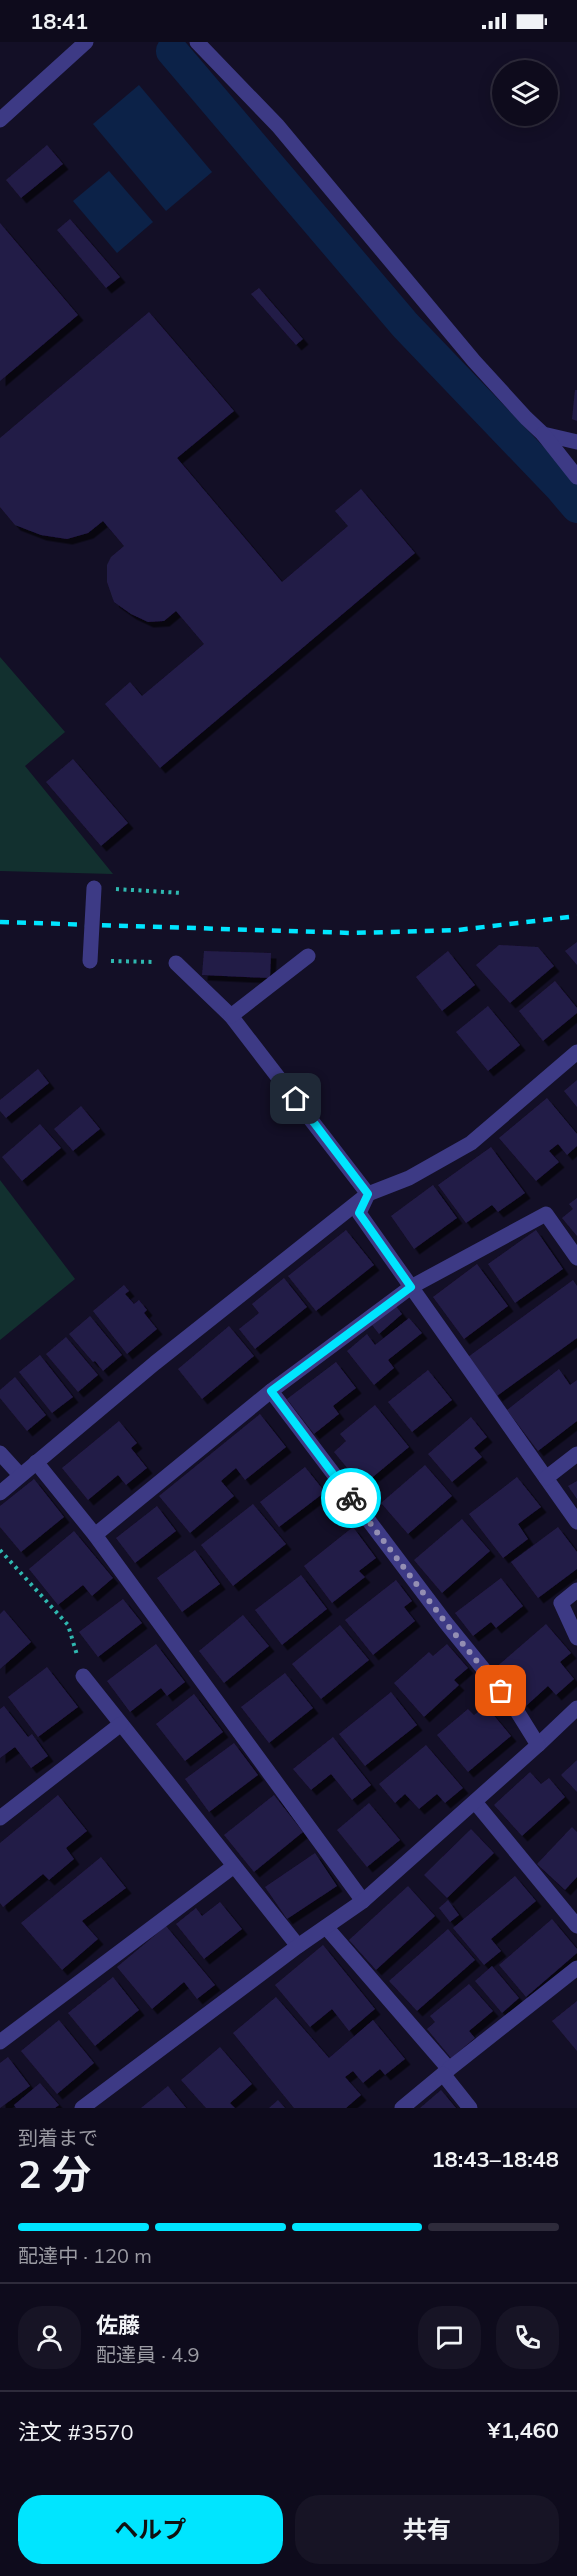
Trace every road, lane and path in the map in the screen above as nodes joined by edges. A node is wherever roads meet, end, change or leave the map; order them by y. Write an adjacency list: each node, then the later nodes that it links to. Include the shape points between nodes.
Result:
1 (86, 42): 3 (street)
2 (198, 42): 4 (street, via 278,126 474,361)
3 (0, 120)
4 (543, 434): 5 (street); 6 (street)
5 (577, 442)
6 (577, 477)
7 (94, 888): 8 (path); 10 (street, bridge)
8 (182, 892)
9 (308, 956): 12 (street)
10 (90, 960): 11 (path)
11 (176, 963): 12 (street)
12 (231, 1016): 14 (street)
13 (577, 1052): 14 (street, via 471,1143 408,1178)
14 (368, 1194): 16 (street, via 359,1213); 20 (street)
15 (577, 1258): 16 (street, via 546,1214)
16 (411, 1287): 17 (street); 22 (street)
17 (271, 1391): 25 (street); 32 (street, via 515,1708)
18 (0, 1453): 21 (street)
19 (577, 1454): 22 (street)
20 (36, 1462): 21 (street); 25 (street)
21 (20, 1475): 23 (street)
22 (546, 1478): 24 (street)
23 (0, 1493)
24 (577, 1522)
25 (94, 1535): 36 (street)
26 (0, 1550): 29 (path, via 68,1625)
27 (577, 1590): 28 (street, via 561,1604)
28 (577, 1638)
29 (83, 1676): 31 (street)
30 (577, 1708): 32 (street)
31 (121, 1724): 34 (street); 35 (street)
32 (538, 1745): 33 (street)
33 (475, 1802): 36 (street); 37 (street)
34 (0, 1818)
35 (234, 1866): 39 (street); 41 (street)
36 (363, 1901): 38 (street)
37 (574, 1918)
38 (326, 1927): 39 (street); 42 (street)
39 (298, 1946): 43 (street)
40 (577, 1968): 42 (street)
41 (0, 2042)
42 (446, 2072): 44 (street); 45 (street)
43 (82, 2108)
44 (402, 2108)
45 (470, 2108)

